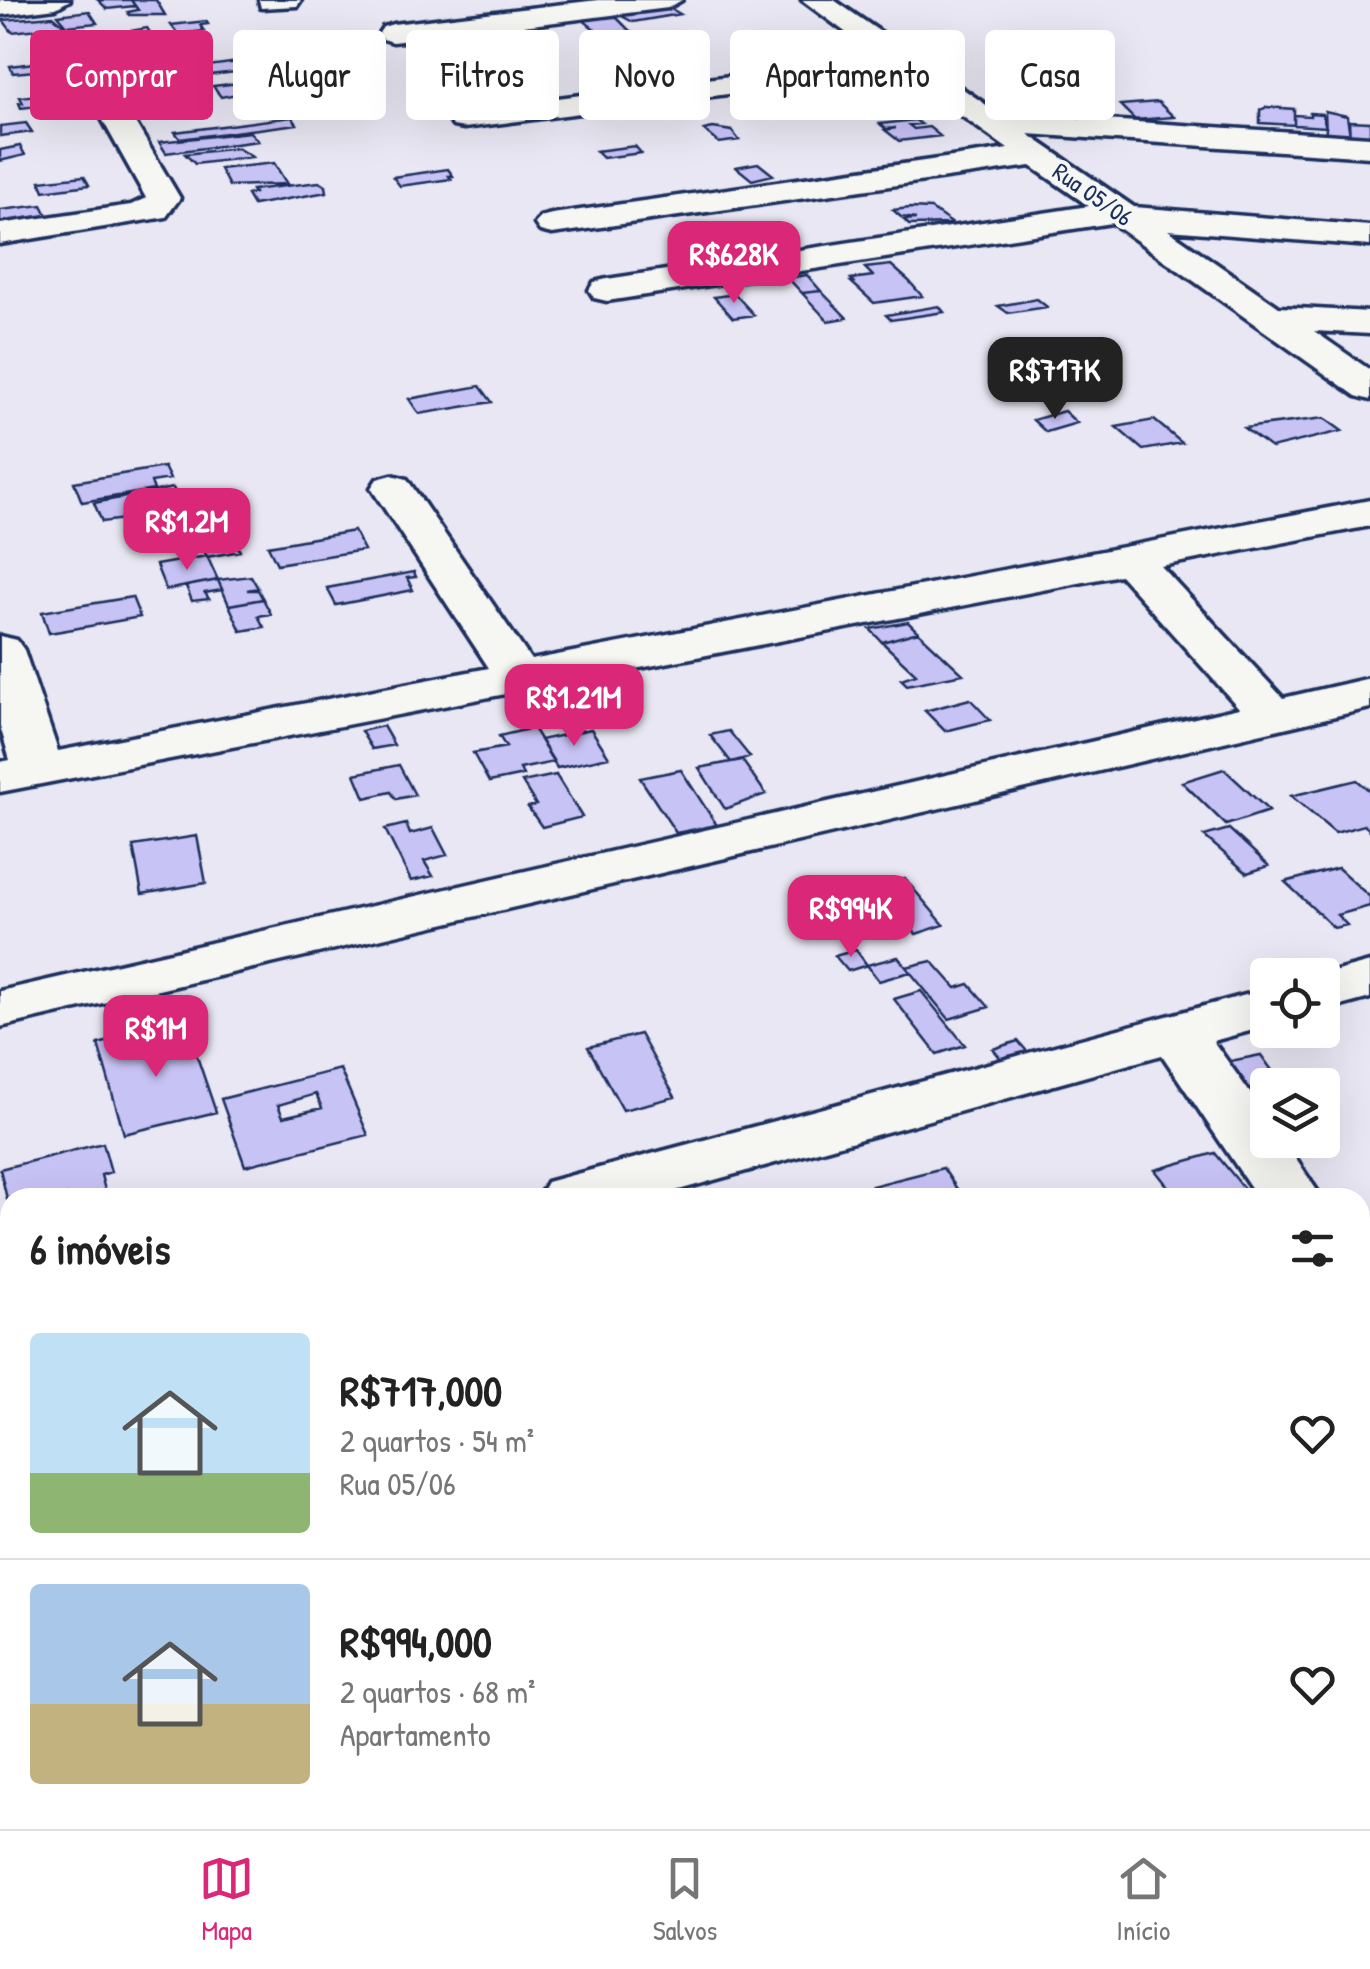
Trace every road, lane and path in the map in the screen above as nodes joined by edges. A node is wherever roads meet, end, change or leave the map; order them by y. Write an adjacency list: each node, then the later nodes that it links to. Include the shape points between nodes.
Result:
1 (56, 0): 4 (street)
2 (668, 0): 6 (street)
3 (816, 0): 5 (street, Rua 05/06)
4 (0, 7)
5 (858, 30)
6 (393, 33)
7 (730, 85): 9 (street)
8 (965, 105): 11 (street, Rua 05/06)
9 (559, 106)
10 (119, 120): 16 (street, via 163,198 154,210)
11 (990, 122): 12 (street); 13 (street, Rua 05/06)
12 (1370, 146)
13 (1038, 155): 14 (street, Rua 05/06); 15 (street)
14 (1122, 214): 17 (street); 18 (street); 19 (street, Rua 05/06)
15 (552, 224)
16 (0, 234)
17 (1370, 236)
18 (607, 290)
19 (1270, 318): 20 (street); 21 (street, Rua 05/06)
20 (1370, 324)
21 (1370, 388)
22 (392, 488): 26 (street)
23 (1370, 513): 24 (street)
24 (1130, 559): 26 (street); 28 (street)
25 (0, 650): 29 (street)
26 (518, 677): 29 (street)
27 (1370, 694): 28 (street)
28 (1273, 716): 32 (street)
29 (19, 774)
30 (1370, 980): 31 (street)
31 (1340, 988)
32 (0, 1008)
33 (1250, 1012): 34 (street)
34 (1176, 1031): 35 (street); 36 (street)
35 (604, 1188)
36 (1284, 1188)

